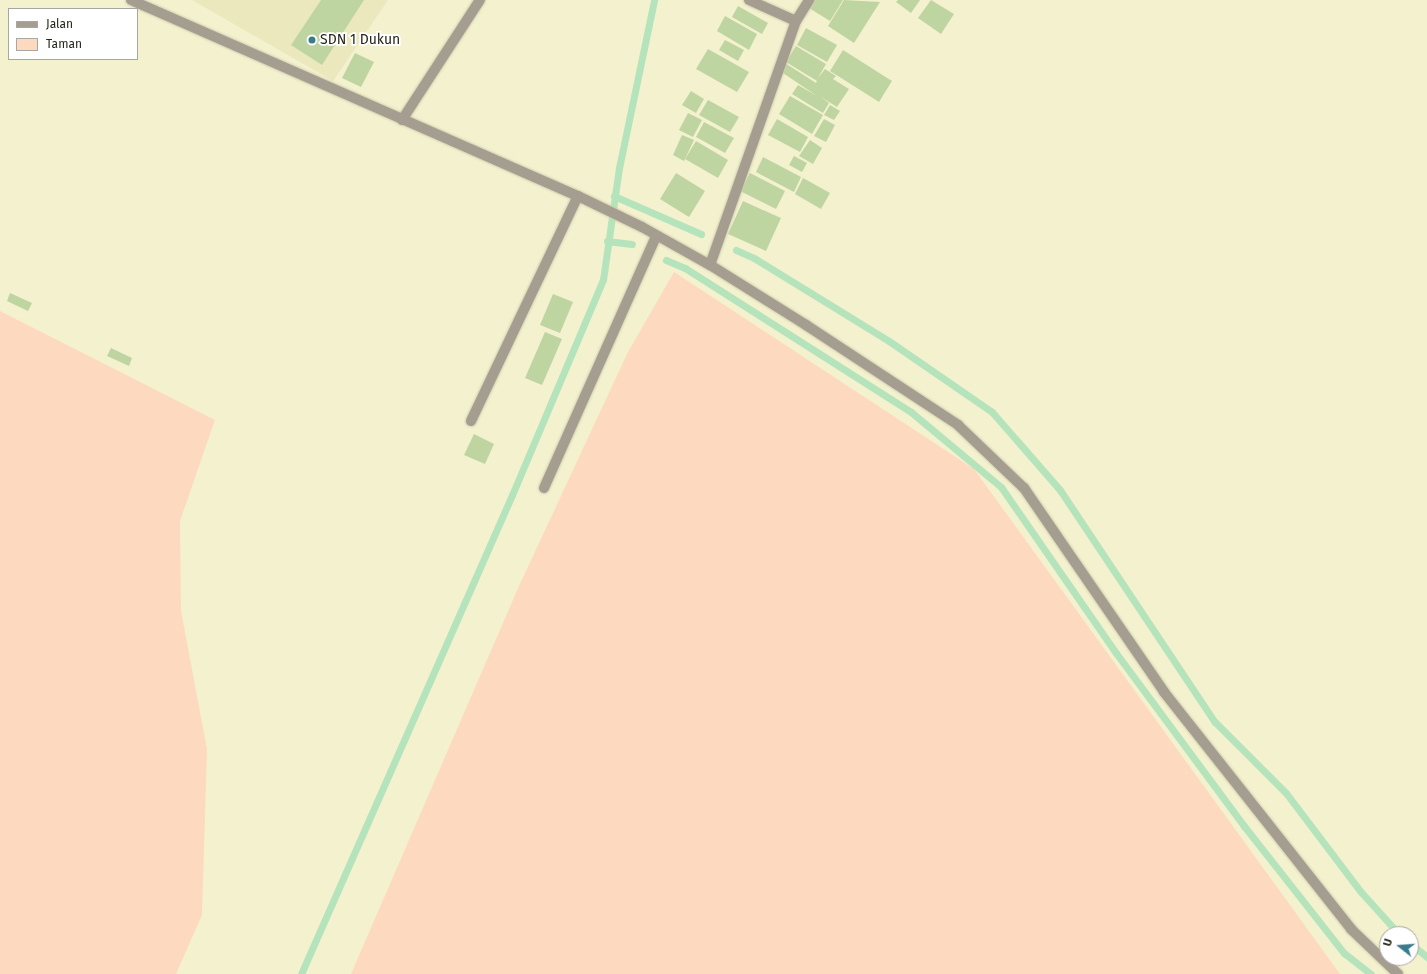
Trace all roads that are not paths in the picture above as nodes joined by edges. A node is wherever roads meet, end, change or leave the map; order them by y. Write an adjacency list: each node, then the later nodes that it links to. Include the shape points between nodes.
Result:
1 (131, 0): 6 (street)
2 (480, 0): 6 (street)
3 (749, 0): 5 (street)
4 (809, 0): 5 (street)
5 (796, 21): 9 (street)
6 (402, 120): 7 (street)
7 (578, 196): 8 (street); 10 (street)
8 (656, 236): 9 (street); 11 (street)
9 (710, 265): 12 (street, via 958,425 1024,488 1164,692 1351,929)
10 (472, 421)
11 (544, 488)
12 (1398, 974)

